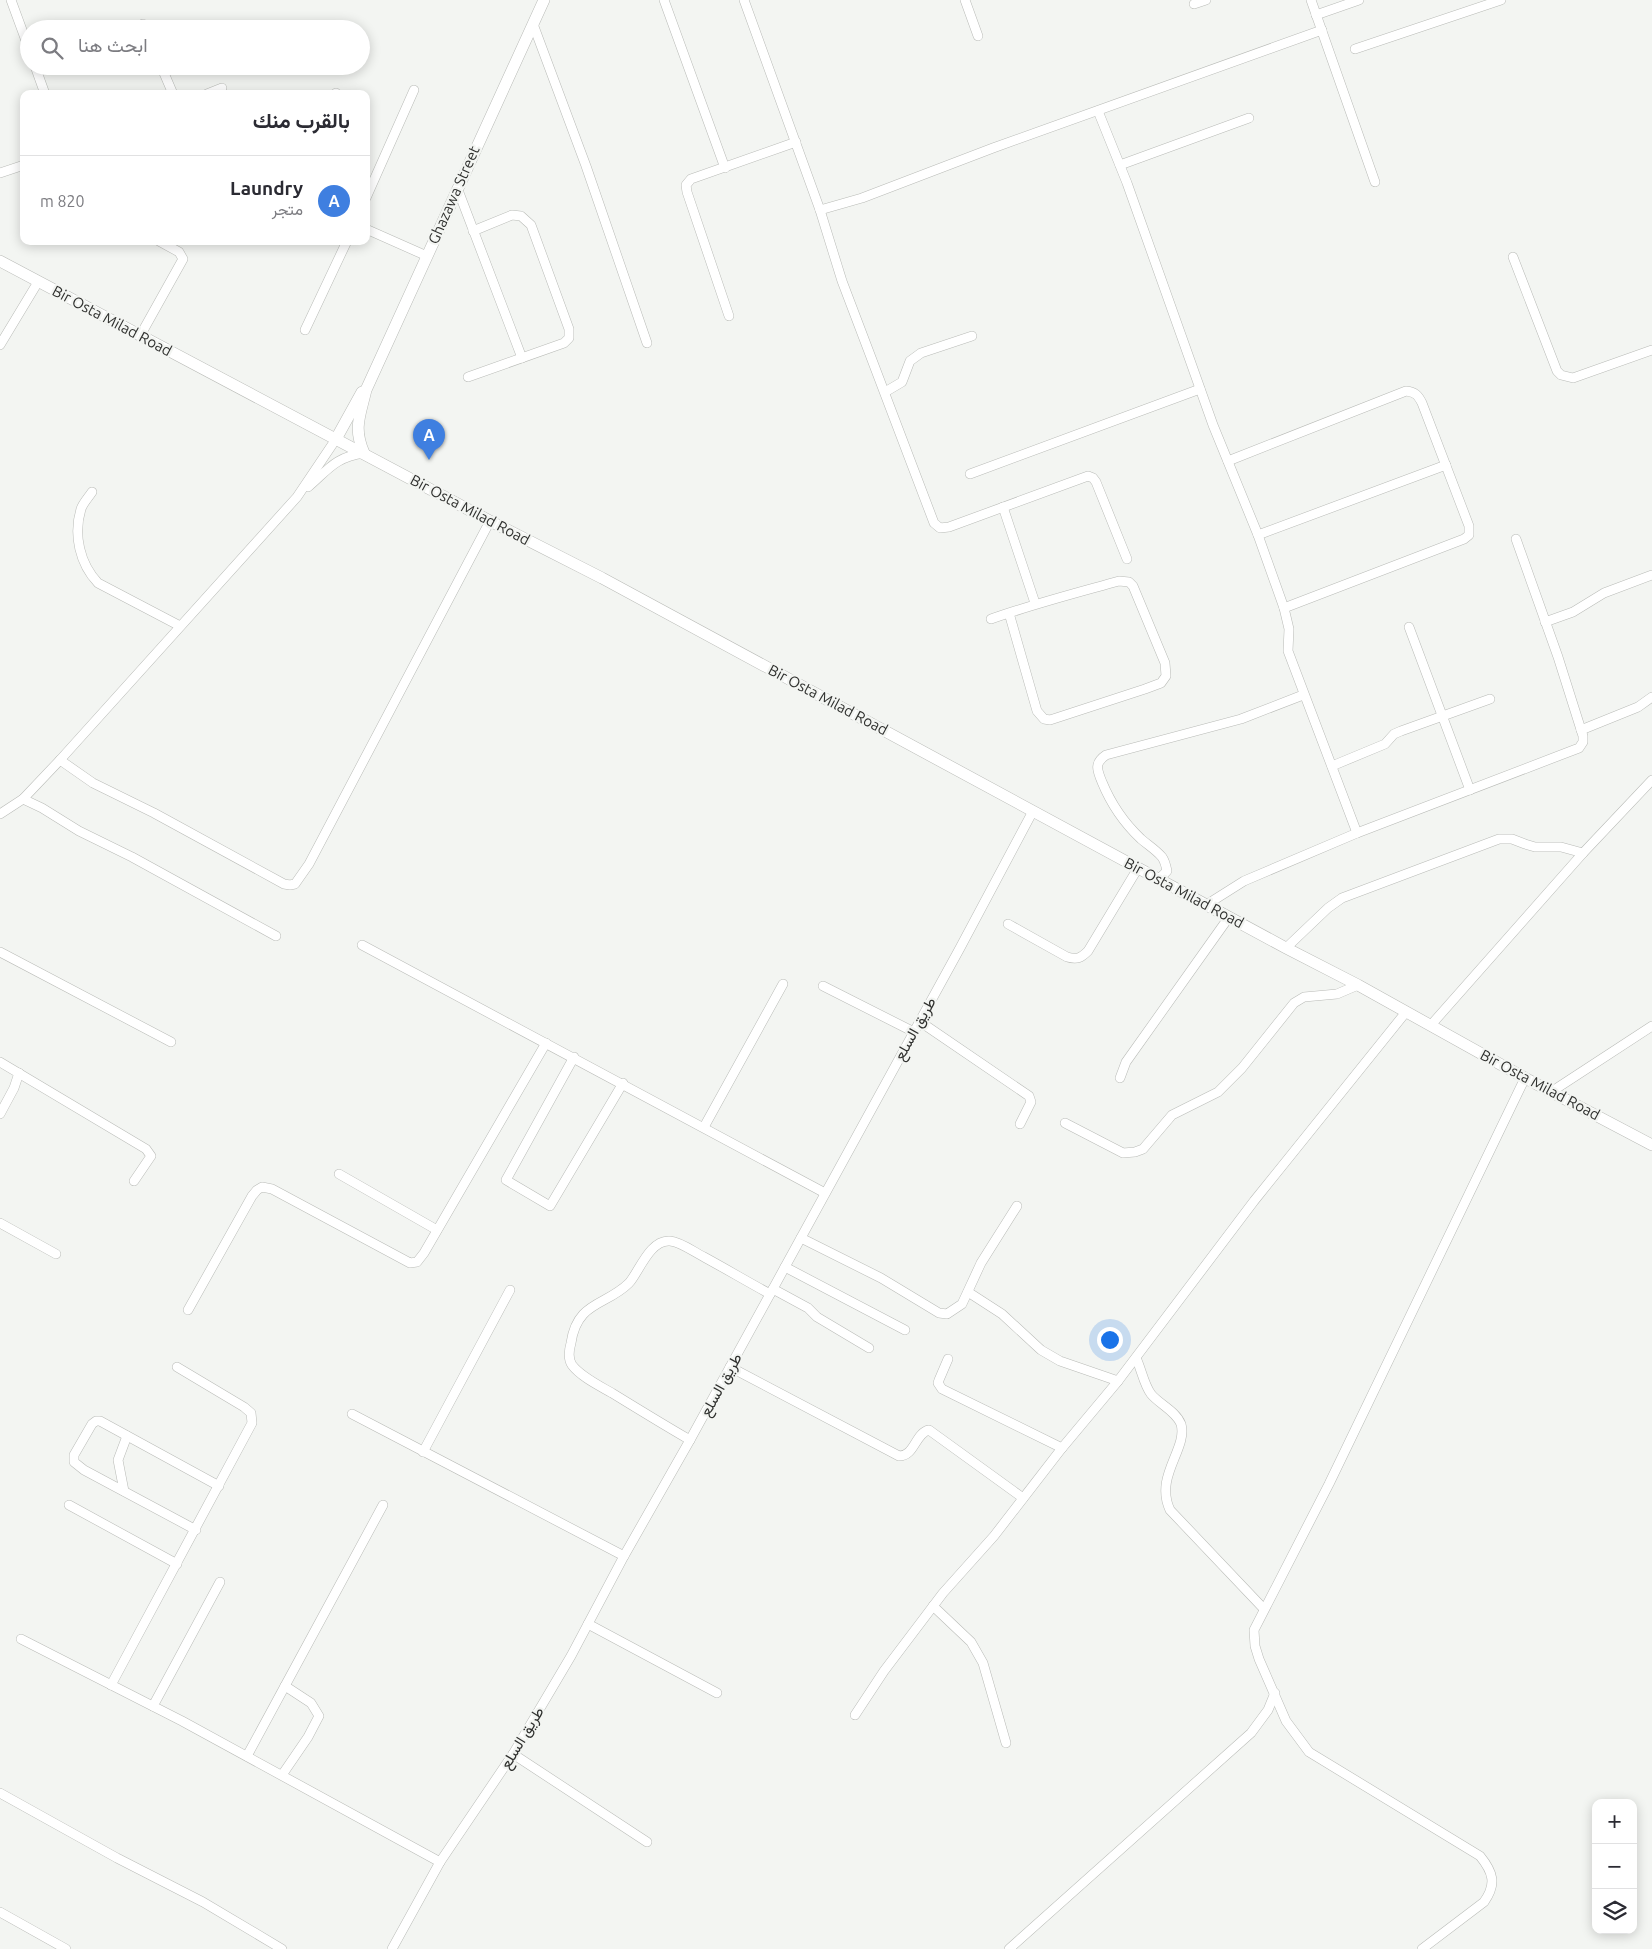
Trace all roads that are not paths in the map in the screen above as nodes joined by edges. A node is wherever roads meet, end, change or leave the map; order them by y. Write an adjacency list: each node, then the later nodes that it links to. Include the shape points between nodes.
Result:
1 (11, 0): 12 (street)
2 (544, 0): 13 (main road, Ghazawa Street)
3 (664, 0): 29 (street)
4 (744, 0): 26 (street)
5 (965, 0): 15 (street)
6 (1206, 0): 10 (street)
7 (1311, 0): 11 (street)
8 (1359, 0): 11 (street)
9 (1501, 0): 16 (street)
10 (1194, 4)
11 (1316, 15): 14 (street)
12 (20, 24)
13 (533, 24): 33 (main road, Ghazawa Street); 47 (street)
14 (1322, 30): 24 (street); 31 (street)
15 (978, 36)
16 (1356, 49)
17 (38, 75): 20 (street)
18 (165, 75): 21 (street)
19 (222, 88): 22 (street)
20 (44, 90)
21 (171, 90)
22 (217, 90)
23 (414, 90): 32 (street)
24 (1098, 111): 27 (street); 34 (street, via 862,198)
25 (1249, 118): 27 (street)
26 (796, 142): 29 (street); 34 (street)
27 (1120, 165): 52 (street)
28 (20, 167): 30 (street)
29 (724, 168): 43 (street, via 691,179 686,185 686,192)
30 (0, 173)
31 (1375, 182)
32 (370, 189)
33 (458, 190): 36 (street); 39 (main road, Ghazawa Street)
34 (820, 210): 54 (street, via 842,281)
35 (370, 230): 39 (street)
36 (473, 231): 50 (street); 50 (street, via 512,215 521,216 531,225 569,329 569,338 564,343)
37 (166, 245): 45 (street, via 179,252 183,259)
38 (345, 245): 44 (street)
39 (426, 256): 53 (main road, Ghazawa Street)
40 (1513, 257): 49 (street, via 1561,375 1573,378)
41 (0, 261): 42 (main road, Bir Osta Milad Road)
42 (38, 282): 45 (main road, Bir Osta Milad Road); 48 (street)
43 (729, 316)
44 (305, 330)
45 (140, 336): 55 (main road, Bir Osta Milad Road)
46 (972, 336): 54 (street, via 921,353 910,361 902,382)
47 (647, 343)
48 (0, 345)
49 (1652, 350)
50 (522, 358): 51 (street)
51 (468, 377)
52 (1200, 389): 57 (street); 59 (street)
53 (366, 390): 55 (main road, via 360,393); 56 (main road, via 357,430)
54 (886, 392): 62 (street, via 934,524 940,528 949,527)
55 (336, 439): 56 (main road, Bir Osta Milad Road); 61 (street)
56 (364, 453): 61 (street, via 340,459); 63 (main road, Bir Osta Milad Road)
57 (1228, 461): 58 (street, via 1406,391 1418,395); 64 (street)
58 (1446, 466): 64 (street); 69 (street, via 1469,526 1469,535)
59 (970, 474)
60 (92, 492): 73 (street, via 81,508 78,532 89,574 98,583)
61 (297, 497): 73 (street)
62 (1003, 507): 66 (street, via 1088,476 1093,478); 68 (street)
63 (490, 521): 80 (street, via 309,864 295,884 284,884 93,783); 85 (main road, Bir Osta Milad Road)
64 (1258, 534): 69 (street)
65 (1516, 539): 72 (street)
66 (1127, 559)
67 (1652, 576): 72 (street, via 1604,593 1573,612)
68 (1035, 604): 70 (street); 70 (street, via 1119,581 1129,582 1165,663 1166,676 1161,683 1145,689 1050,720 1044,719 1037,712)
69 (1284, 608): 75 (street, via 1288,651)
70 (1009, 613): 71 (street)
71 (990, 619)
72 (1545, 622): 79 (street)
73 (180, 626): 80 (street)
74 (1409, 628): 78 (street)
75 (1303, 695): 81 (street); 90 (street, via 1241,719 1100,759 1097,770 1108,798 1124,822 1166,864 1167,871)
76 (1652, 697): 79 (street, via 1638,707)
77 (1490, 699): 78 (street)
78 (1442, 716): 81 (street, via 1394,734 1385,744); 83 (street)
79 (1581, 730): 83 (street, via 1583,742 1579,748)
80 (60, 760): 84 (street)
81 (1332, 766): 87 (street)
82 (1652, 780): 88 (street)
83 (1470, 790): 87 (street)
84 (23, 799): 86 (street); 94 (street)
85 (1033, 811): 89 (main road, Bir Osta Milad Road); 102 (street, طريق السلع)
86 (0, 814)
87 (1357, 832): 91 (street, via 1244,881)
88 (1583, 853): 96 (street, via 1500,839 1342,898); 103 (street)
89 (1138, 868): 90 (main road, Bir Osta Milad Road); 93 (street, via 1081,958 1067,957)
90 (1159, 879): 91 (main road, Bir Osta Milad Road)
91 (1206, 905): 92 (main road, Bir Osta Milad Road)
92 (1229, 917): 96 (main road, Bir Osta Milad Road); 111 (street, via 1126,1062)
93 (1008, 924)
94 (276, 936)
95 (362, 945): 107 (street)
96 (1286, 948): 99 (main road, Bir Osta Milad Road)
97 (0, 952): 106 (street)
98 (783, 984): 118 (street)
99 (1358, 985): 101 (main road, Bir Osta Milad Road); 116 (street, via 1337,994 1304,997 1294,1003 1242,1068 1218,1092 1172,1115 1143,1149 1124,1153)
100 (823, 986): 105 (street)
101 (1406, 1012): 103 (main road, Bir Osta Milad Road); 135 (street, via 1254,1201)
102 (919, 1022): 105 (street, طريق السلع); 117 (street, via 1029,1096 1031,1102)
103 (1431, 1025): 112 (main road, Bir Osta Milad Road)
104 (1652, 1026): 114 (street)
105 (914, 1032): 122 (street, طريق السلع)
106 (171, 1042)
107 (546, 1043): 108 (street); 125 (street)
108 (574, 1058): 113 (street); 113 (street, via 506,1180 550,1206)
109 (0, 1062): 110 (street)
110 (19, 1073): 115 (street); 121 (street, via 146,1149 151,1156)
111 (1120, 1078)
112 (1524, 1078): 114 (main road, Bir Osta Milad Road); 155 (street, via 1330,1484)
113 (623, 1083): 118 (street)
114 (1551, 1092): 119 (main road, Bir Osta Milad Road)
115 (0, 1114)
116 (1066, 1123)
117 (1020, 1124)
118 (704, 1127): 122 (street)
119 (1652, 1145)
120 (339, 1174): 125 (street)
121 (134, 1181)
122 (825, 1193): 126 (street, طريق السلع)
123 (1017, 1206): 131 (street, via 981,1263)
124 (0, 1223): 127 (street)
125 (438, 1230): 132 (street, via 420,1259 410,1263 262,1186 252,1196)
126 (801, 1238): 128 (street, طريق السلع); 131 (street, via 880,1278 939,1313 947,1314 954,1310 962,1304)
127 (56, 1254)
128 (785, 1267): 130 (street, طريق السلع); 133 (street)
129 (510, 1290): 144 (street)
130 (772, 1291): 134 (street, via 808,1308 817,1317); 138 (street, طريق السلع); 142 (street, via 669,1241 659,1244 649,1253 622,1289 591,1306 580,1318 572,1334 571,1363 595,1383)
131 (968, 1292): 139 (street, via 1002,1314 1041,1350 1060,1361)
132 (188, 1310)
133 (905, 1330)
134 (869, 1348)
135 (1136, 1358): 139 (street); 155 (street, via 1152,1395 1181,1424 1181,1437 1165,1486 1165,1500 1170,1510)
136 (948, 1359): 143 (street, via 938,1383 942,1389)
137 (177, 1367): 145 (street, via 251,1413 252,1423)
138 (730, 1367): 142 (street, طريق السلع); 147 (street, via 900,1456 908,1453 922,1434 930,1430)
139 (1118, 1381): 143 (street)
140 (352, 1414): 144 (street)
141 (127, 1436): 145 (street); 146 (street, via 118,1460); 146 (street, via 96,1421 74,1455 74,1462 84,1470)
142 (690, 1440): 151 (street, طريق السلع)
143 (1062, 1448): 147 (street)
144 (423, 1452): 151 (street)
145 (219, 1486): 150 (street)
146 (124, 1491): 150 (street)
147 (1023, 1498): 154 (street)
148 (69, 1504): 152 (street)
149 (383, 1505): 159 (street)
150 (196, 1530): 152 (street)
151 (624, 1556): 156 (street, طريق السلع)
152 (177, 1564): 158 (street)
153 (220, 1582): 162 (street)
154 (932, 1606): 163 (street); 164 (street, via 971,1642 983,1663)
155 (1264, 1609): 161 (street, via 1254,1630 1255,1646)
156 (588, 1624): 160 (street); 165 (street, طريق السلع)
157 (21, 1639): 158 (street)
158 (111, 1685): 162 (street)
159 (285, 1686): 166 (street); 167 (street, via 311,1703 320,1716)
160 (717, 1693)
161 (1275, 1693): 175 (street, via 1268,1710 1251,1733); 176 (street, via 1286,1721 1309,1752 1480,1856 1489,1868 1493,1886 1484,1902)
162 (153, 1706): 166 (street)
163 (855, 1715)
164 (1006, 1743)
165 (513, 1754): 169 (street); 170 (street, طريق السلع)
166 (247, 1756): 167 (street)
167 (282, 1775): 170 (street)
168 (0, 1793): 173 (street, via 203,1902)
169 (647, 1842)
170 (440, 1862): 174 (street, طريق السلع)
171 (0, 1912): 172 (street)
172 (66, 1949)
173 (282, 1949)
174 (392, 1949)
175 (1009, 1949)
176 (1422, 1949)

